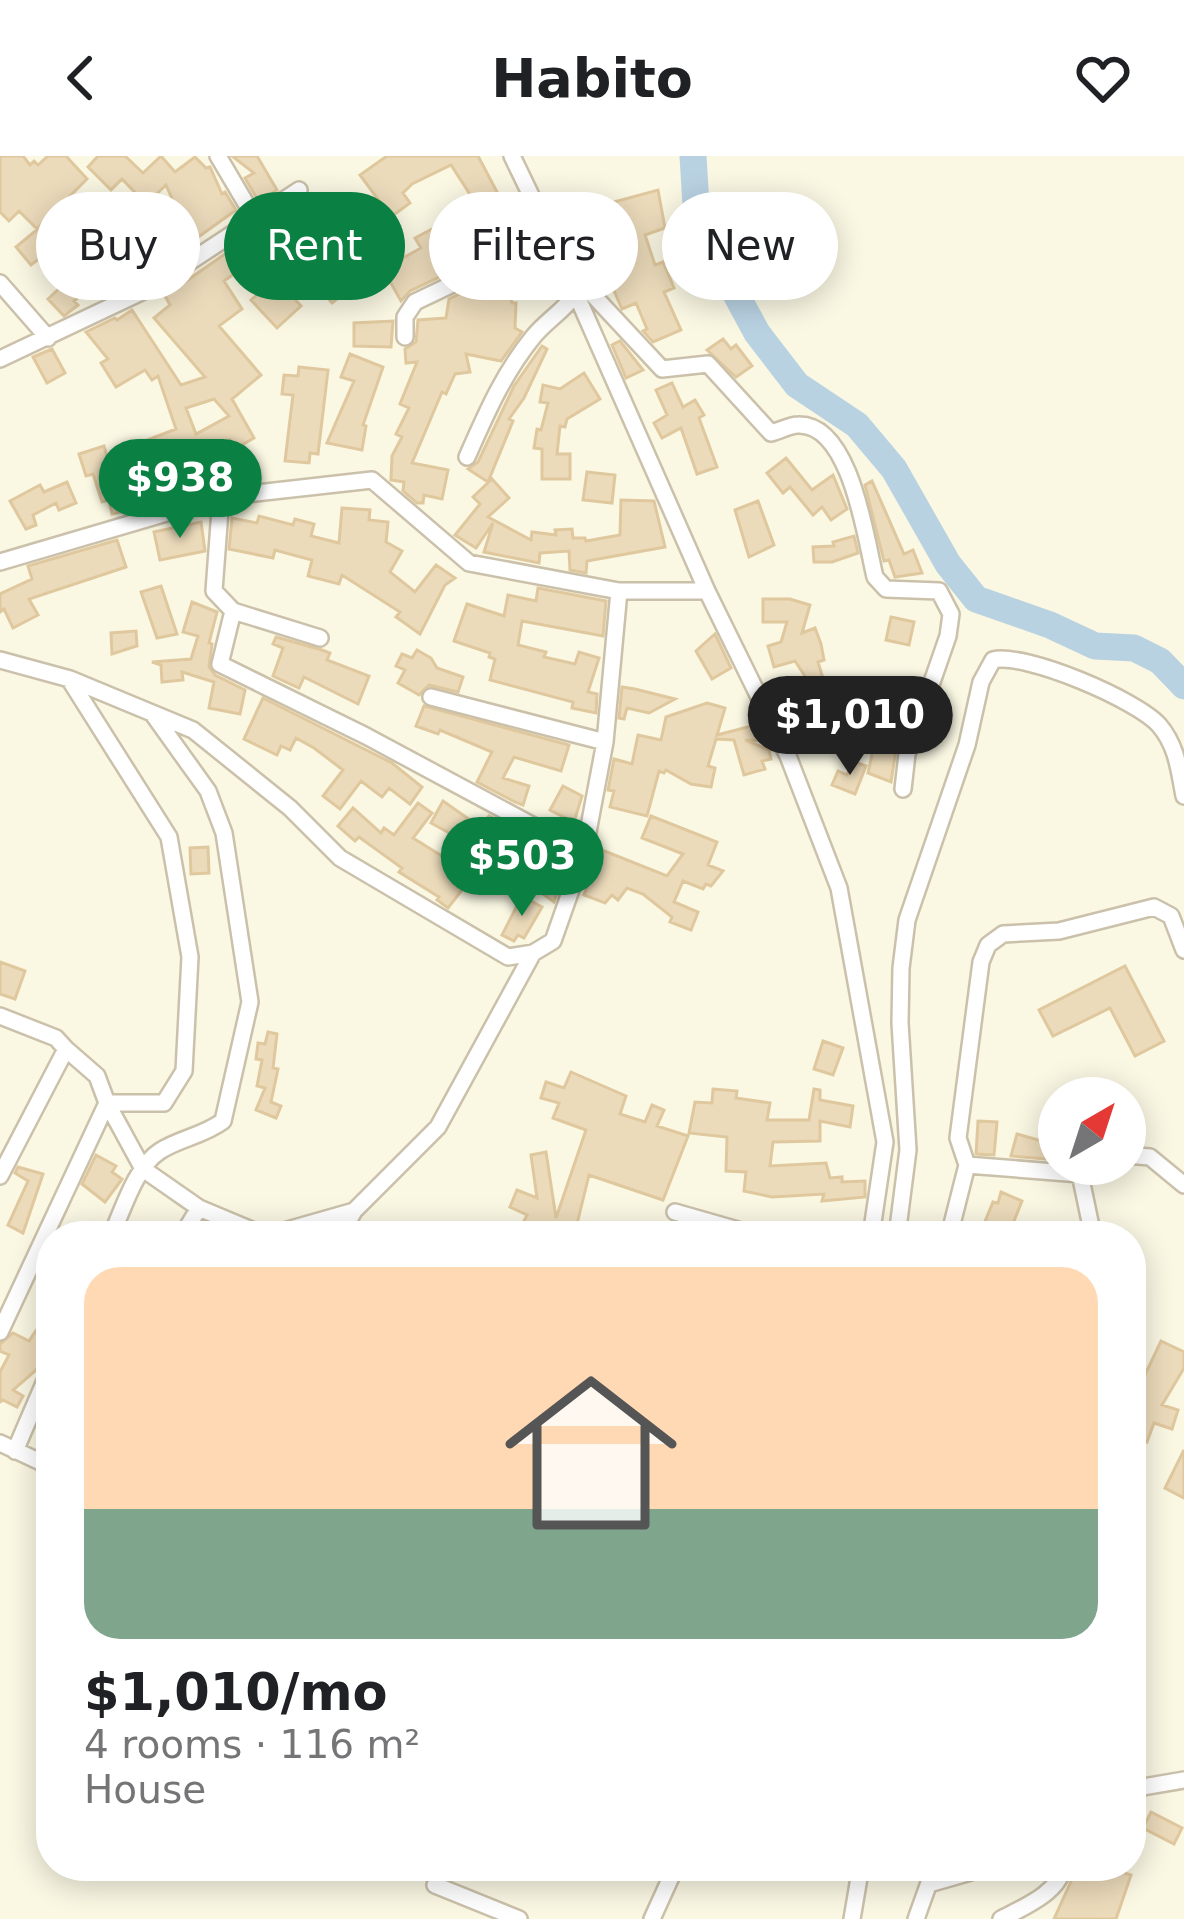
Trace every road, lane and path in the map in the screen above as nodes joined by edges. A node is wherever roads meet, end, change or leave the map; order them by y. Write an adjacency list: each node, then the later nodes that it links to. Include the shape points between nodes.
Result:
1 (218, 156): 4 (street)
2 (512, 156): 6 (street)
3 (299, 190): 5 (street)
4 (239, 192)
5 (296, 192)
6 (529, 192)
7 (224, 237): 14 (street, via 150,288)
8 (0, 283): 14 (street)
9 (429, 295): 13 (street, via 405,317)
10 (571, 300): 16 (street, via 495,390)
11 (576, 300): 20 (street)
12 (598, 300): 28 (street, via 662,369 707,364 771,433 801,424 824,434 852,482 875,578 886,589 939,591 951,614 948,636)
13 (405, 337)
14 (49, 338): 15 (street)
15 (0, 359)
16 (467, 457)
17 (221, 497): 18 (street); 19 (street, via 372,480 469,563); 21 (street, via 214,591)
18 (0, 562)
19 (619, 591): 20 (street); 27 (street)
20 (706, 591): 53 (street, via 755,685 839,888 885,1142)
21 (233, 610): 22 (street); 30 (street, via 220,664)
22 (320, 638)
23 (0, 660): 24 (street)
24 (70, 680): 26 (street); 35 (street, via 170,837 190,957 184,1071 164,1103)
25 (431, 698): 27 (street)
26 (149, 709): 32 (street, via 193,730 385,888 508,958); 38 (street, via 208,791 224,833 250,1002 223,1121 159,1151)
27 (604, 742): 30 (street)
28 (903, 789)
29 (1184, 796): 54 (street, via 1175,749 1142,711 1081,681 993,660 908,920 901,1023 908,1150)
30 (584, 853): 32 (street, via 553,941)
31 (1184, 950): 37 (street, via 1171,916 1154,907 1059,932 1003,934 988,945 958,1138)
32 (533, 953): 44 (street, via 437,1127)
33 (0, 1016): 34 (street)
34 (66, 1049): 35 (street, via 98,1076); 40 (street)
35 (107, 1103): 38 (street); 46 (street)
36 (1146, 1157): 42 (street)
37 (967, 1165): 39 (street); 55 (street)
38 (143, 1169): 43 (street); 47 (street)
39 (1038, 1171)
40 (0, 1176)
41 (1082, 1185): 56 (street)
42 (1184, 1185)
43 (199, 1208): 48 (street); 49 (street)
44 (354, 1210): 50 (street); 51 (street)
45 (675, 1212): 52 (street)
46 (52, 1221)
47 (118, 1221)
48 (191, 1221)
49 (230, 1221)
50 (317, 1221)
51 (348, 1221)
52 (706, 1221)
53 (873, 1221)
54 (898, 1221)
55 (953, 1221)
56 (1090, 1221)
57 (36, 1255): 58 (street)
58 (0, 1332)
59 (36, 1395): 60 (street)
60 (8, 1447): 61 (street)
61 (36, 1460)
62 (1184, 1780): 63 (street)
63 (1146, 1786)
64 (669, 1881): 72 (street)
65 (858, 1881): 73 (street)
66 (930, 1881): 69 (street)
67 (940, 1881): 69 (street)
68 (1059, 1881): 75 (street)
69 (929, 1884): 74 (street)
70 (435, 1885): 71 (street)
71 (519, 1919)
72 (652, 1919)
73 (852, 1919)
74 (916, 1919)
75 (1000, 1919)

